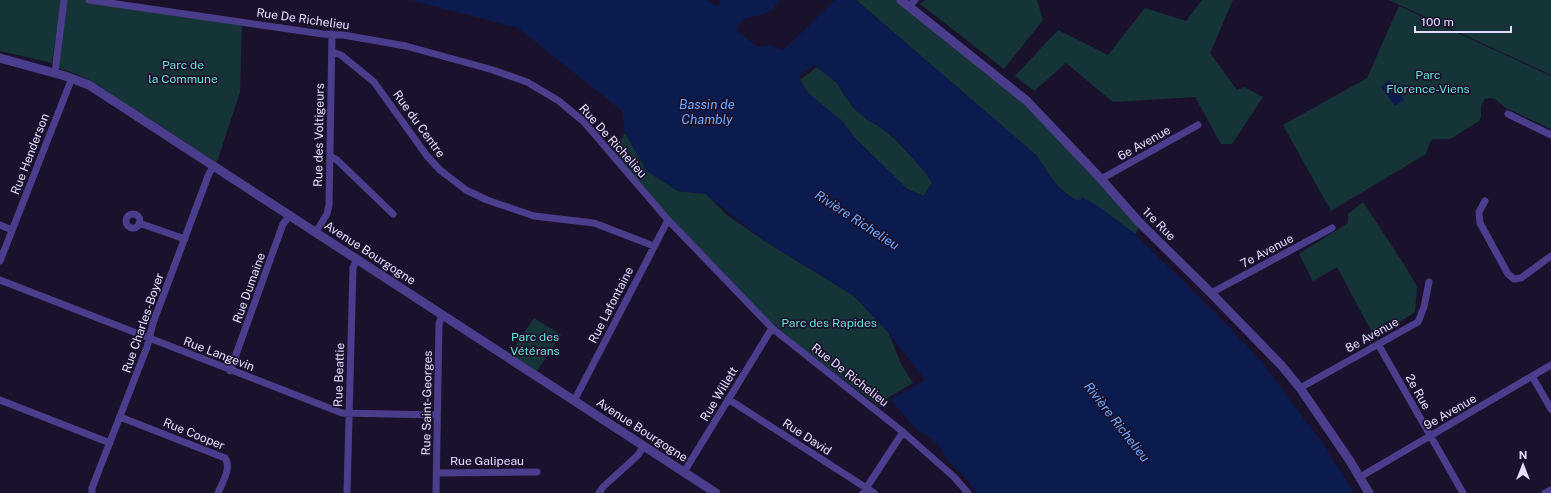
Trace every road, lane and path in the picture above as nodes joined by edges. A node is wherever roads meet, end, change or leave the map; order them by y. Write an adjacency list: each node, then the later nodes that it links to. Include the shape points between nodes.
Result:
1 (64, 0): 8 (street)
2 (89, 0): 5 (street, Rue De Richelieu)
3 (901, 0): 4 (street, 1re Rue)
4 (912, 3): 15 (street, 1re Rue, via 1027,101)
5 (332, 34): 6 (street, Rue des Voltigeurs); 19 (street, Rue De Richelieu, via 413,48 512,76 534,86 559,101 581,119)
6 (332, 52): 13 (street, Rue des Voltigeurs); 26 (street, Rue du Centre, via 341,55 374,82 434,163 451,179 471,192 496,204 537,217 596,223)
7 (0, 58): 8 (street, Avenue Bourgogne)
8 (54, 72): 9 (street, Avenue Bourgogne)
9 (72, 78): 14 (street, Avenue Bourgogne, via 93,88); 23 (street, Rue Henderson)
10 (1508, 114): 12 (street)
11 (1198, 125): 15 (street, 6e Avenue)
12 (1551, 135)
13 (330, 156): 17 (street); 24 (street, Rue des Voltigeurs, via 328,210)
14 (214, 166): 18 (street, Avenue Bourgogne); 25 (street, Rue Charles-Boyer)
15 (1101, 179): 32 (street, 1re Rue, via 1139,222)
16 (1484, 202): 27 (street, via 1479,212 1480,223 1508,274 1514,279 1521,278)
17 (393, 214)
18 (290, 215): 24 (street, Avenue Bourgogne); 38 (street, Rue Dumaine, via 284,224)
19 (668, 220): 26 (street, Rue Lafontaine); 34 (street, Rue De Richelieu)
20 (139, 223): 25 (street)
21 (0, 225): 23 (street)
22 (1332, 228): 32 (street, 7e Avenue)
23 (12, 230): 29 (street, Rue Henderson)
24 (316, 232): 28 (street, Avenue Bourgogne)
25 (185, 239): 35 (street, Rue Charles-Boyer, via 153,323)
26 (654, 246): 43 (street, Rue Lafontaine)
27 (1551, 256)
28 (357, 259): 33 (street, Avenue Bourgogne); 45 (street, Rue Beattie, via 353,268)
29 (0, 260)
30 (0, 280): 35 (street, Rue Langevin)
31 (1429, 282): 36 (street, 8e Avenue, via 1418,322)
32 (1211, 293): 40 (street, 1re Rue)
33 (442, 314): 43 (street, Avenue Bourgogne); 46 (street, Rue Saint-Georges, via 439,324)
34 (772, 328): 41 (street, Rue Willett); 48 (street, Rue De Richelieu)
35 (150, 339): 38 (street, Rue Langevin); 47 (street, Rue Charles-Boyer)
36 (1378, 344): 40 (street, 8e Avenue); 49 (street, 2e Rue)
37 (1551, 365): 39 (street, 9e Avenue)
38 (230, 370): 45 (street, Rue Langevin, via 334,411)
39 (1532, 376): 44 (street); 49 (street, 9e Avenue)
40 (1300, 388): 55 (street, 1re Rue)
41 (728, 399): 54 (street, Rue Willett); 58 (street, Rue David)
42 (0, 400): 50 (street)
43 (574, 401): 51 (street, Avenue Bourgogne)
44 (1551, 409)
45 (349, 414): 46 (street, Rue Langevin); 61 (street, Rue Beattie)
46 (437, 415): 52 (street, Rue Saint-Georges)
47 (120, 417): 50 (street, Rue Charles-Boyer); 60 (street, Rue Cooper, via 225,458 228,468)
48 (903, 432): 58 (street); 65 (street, Rue De Richelieu, via 954,477)
49 (1430, 436): 55 (street, 9e Avenue); 67 (street, 2e Rue)
50 (110, 442): 57 (street, Rue Charles-Boyer)
51 (644, 446): 54 (street, Avenue Bourgogne); 63 (street)
52 (437, 472): 53 (street, Rue Galipeau); 62 (street, Rue Saint-Georges)
53 (537, 472)
54 (684, 472): 59 (street, Avenue Bourgogne)
55 (1360, 477): 66 (street, 1re Rue)
56 (1551, 490): 68 (street)
57 (92, 491)
58 (865, 491): 64 (street, Rue David)
59 (713, 492)
60 (218, 493)
61 (348, 493)
62 (436, 493)
63 (599, 493)
64 (874, 493)
65 (968, 493)
66 (1369, 493)
67 (1462, 493)
68 (1545, 493)

